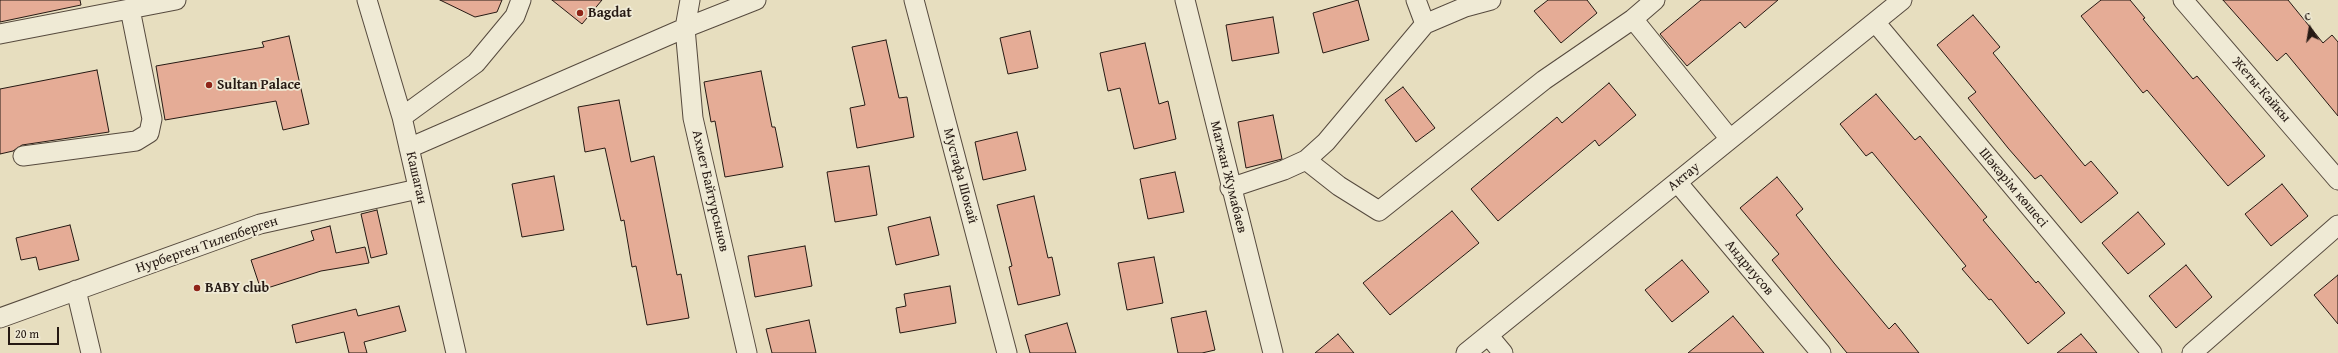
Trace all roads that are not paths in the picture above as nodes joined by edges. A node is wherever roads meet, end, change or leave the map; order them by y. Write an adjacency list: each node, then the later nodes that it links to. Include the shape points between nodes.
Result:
1 (176, 0): 13 (street)
2 (521, 0): 19 (street, via 515,16 476,63)
3 (690, 0): 17 (street, Ахмет Байтурсынов)
4 (756, 0): 17 (street)
5 (914, 0): 35 (street, Мустафа Шокай)
6 (1185, 0): 26 (street, Магжан Жумабаев)
7 (1416, 0): 16 (street)
8 (1491, 0): 16 (street)
9 (1655, 0): 14 (street)
10 (1902, 0): 15 (street, Актау)
11 (2183, 0): 24 (street, Жеты-Кайкы)
12 (368, 2): 19 (street, Кашаган)
13 (130, 9): 18 (street); 22 (street, via 152,119 149,133 136,141)
14 (1633, 18): 20 (street); 23 (street, via 1544,80 1379,211 1339,186)
15 (1875, 22): 20 (street, Актау); 40 (street, Шәкәрім көшесі)
16 (1425, 24): 23 (street, via 1326,142)
17 (686, 28): 21 (street); 34 (street, Ахмет Байтурсынов, via 693,118)
18 (0, 34)
19 (402, 117): 21 (street, Кашаган)
20 (1730, 140): 25 (street, Актау)
21 (409, 148): 27 (street, Кашаган)
22 (23, 156)
23 (1306, 160): 26 (street)
24 (2338, 180)
25 (1677, 182): 31 (street, Актау); 39 (street, Андриусов)
26 (1230, 188): 36 (street, Магжан Жумабаев)
27 (418, 189): 29 (street, Нурберген Тилепберген, via 260,224); 33 (street, Кашаган)
28 (2338, 225): 41 (street)
29 (76, 290): 30 (street, Нурберген Тилепберген); 32 (street)
30 (0, 318)
31 (1488, 335): 37 (street, Актау); 38 (street)
32 (91, 353)
33 (456, 353)
34 (747, 353)
35 (1007, 353)
36 (1273, 353)
37 (1466, 353)
38 (1503, 353)
39 (1821, 353)
40 (2152, 353)
41 (2192, 353)

